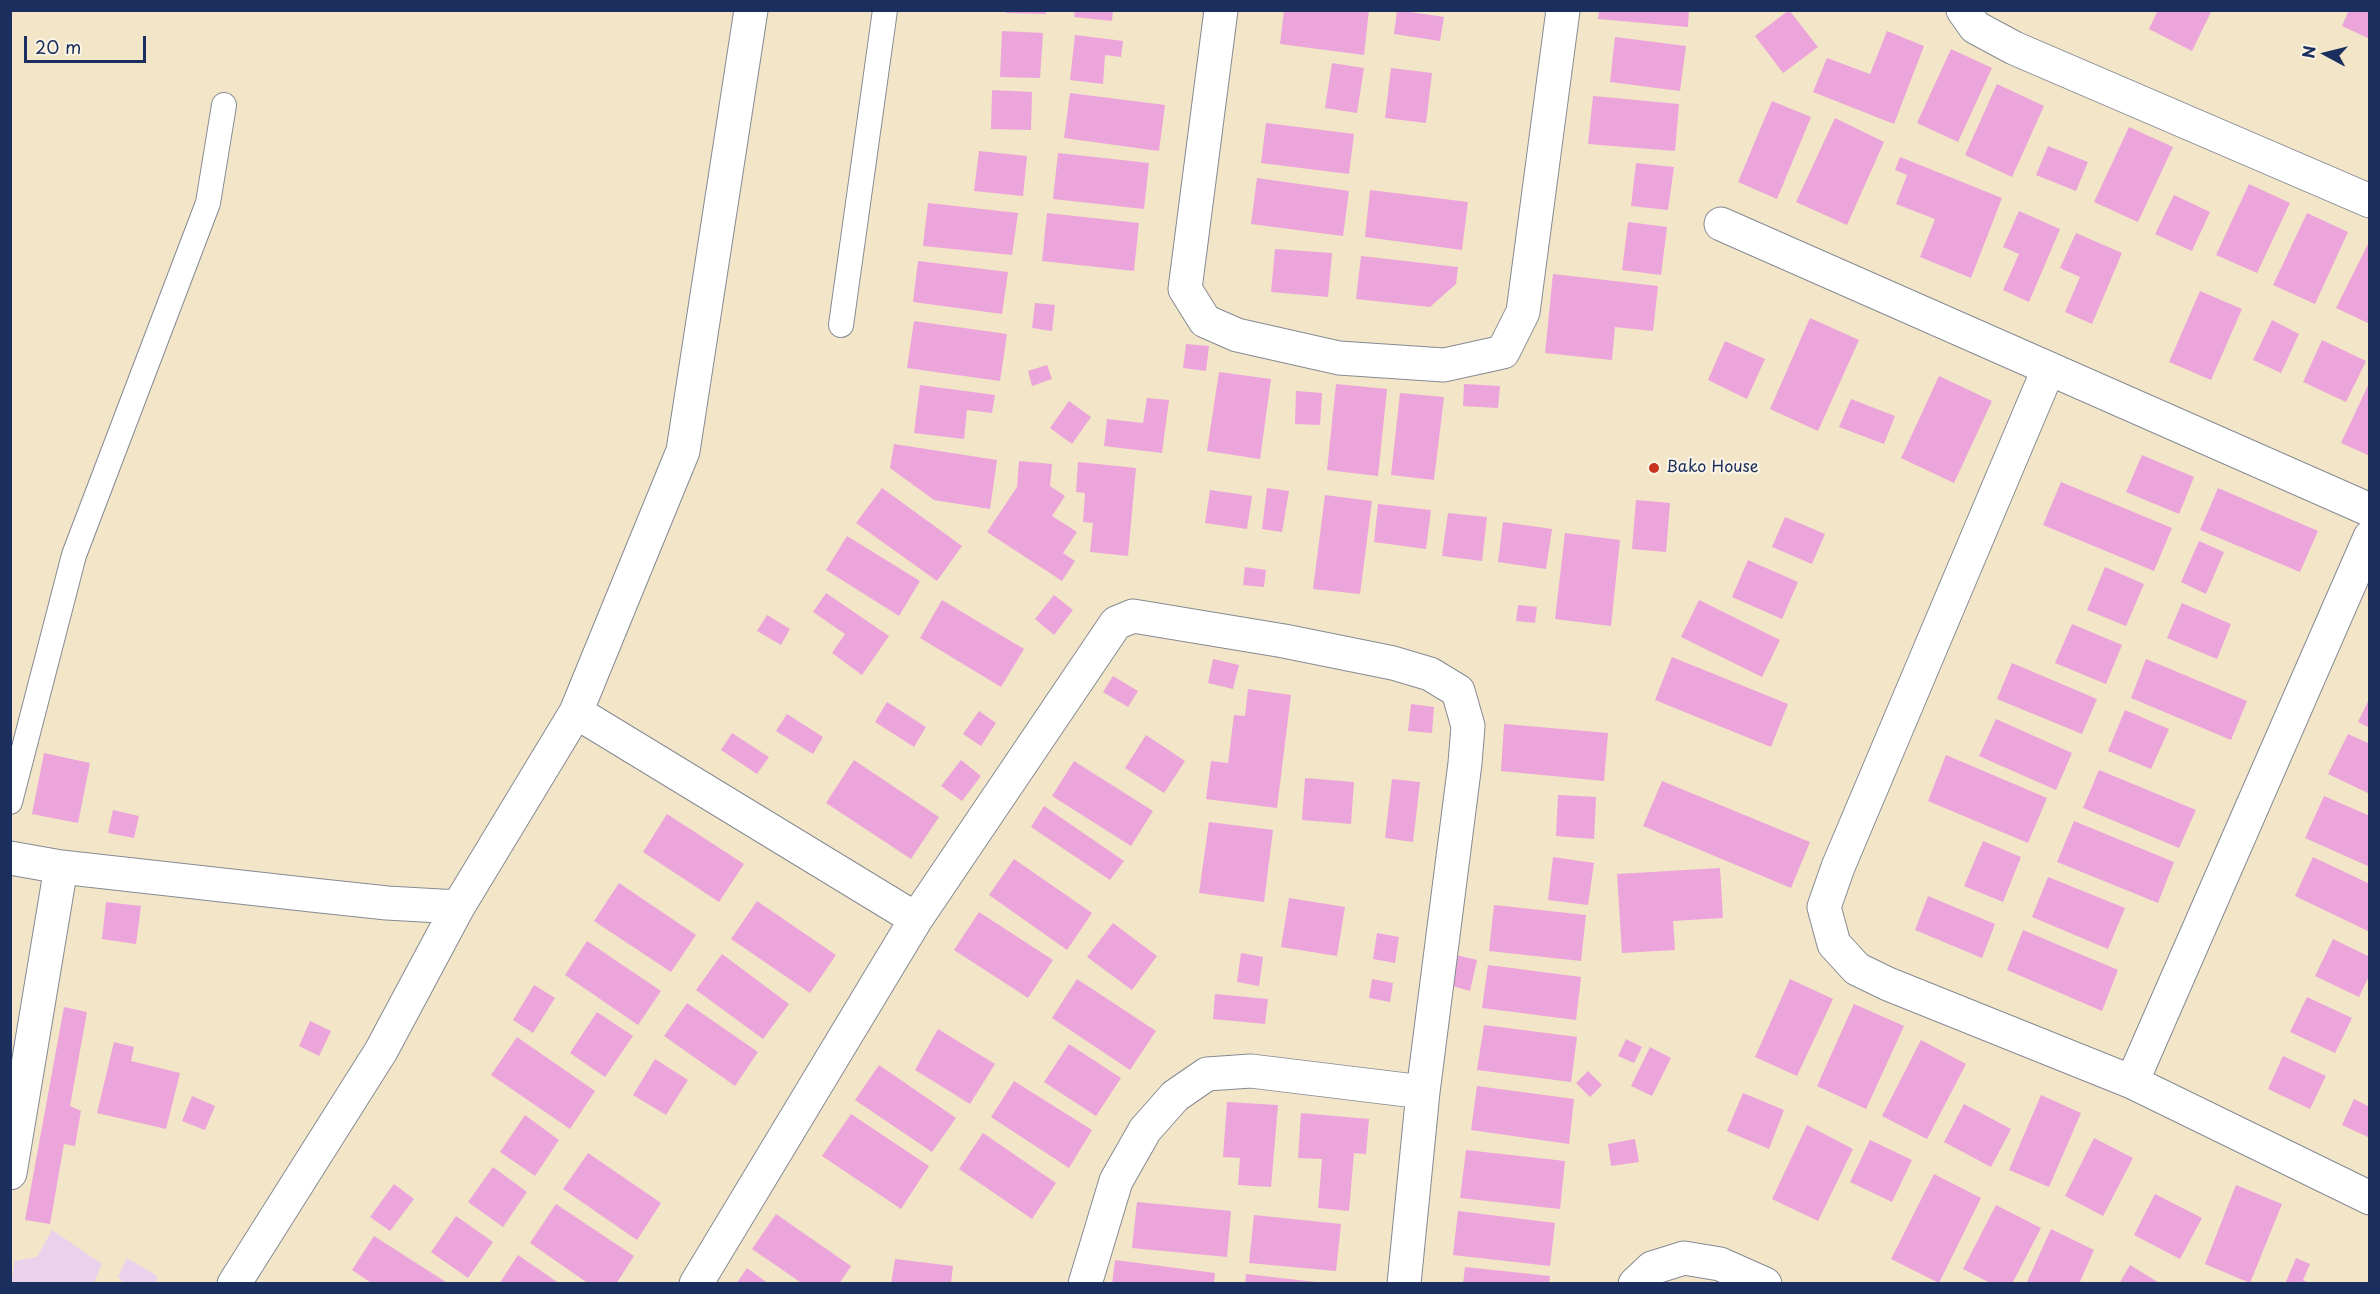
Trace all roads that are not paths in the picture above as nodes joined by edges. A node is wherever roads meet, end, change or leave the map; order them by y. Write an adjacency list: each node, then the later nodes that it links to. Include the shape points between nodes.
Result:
1 (751, 10): 13 (street, via 683,451)
2 (885, 10): 9 (lane)
3 (1221, 10): 4 (street, via 1185,289 1205,321 1237,335 1339,358 1444,365 1503,352 1523,312)
4 (1563, 10)
5 (1963, 10): 7 (street, via 1975,27 2014,48)
6 (224, 105): 14 (lane, via 208,203 74,555)
7 (2370, 201)
8 (1721, 224): 10 (street)
9 (841, 325)
10 (2048, 370): 11 (street); 19 (street, via 1824,907 1834,944 1857,969)
11 (2370, 510)
12 (2370, 537): 19 (street)
13 (576, 712): 17 (street); 18 (street)
14 (10, 802)
15 (10, 858): 16 (street)
16 (61, 867): 17 (street, via 387,903); 21 (street)
17 (458, 907): 23 (street, via 381,1051)
18 (916, 919): 20 (street, via 1116,623 1133,616 1284,641 1430,674 1458,691 1468,726); 24 (street)
19 (2132, 1082): 22 (street)
20 (1423, 1092): 25 (street, via 1251,1071 1207,1074 1175,1096 1145,1130 1116,1181); 26 (street)
21 (10, 1173)
22 (2370, 1198)
23 (234, 1284)
24 (696, 1284)
25 (1085, 1284)
26 (1404, 1284)
27 (1635, 1284): 28 (street, via 1652,1268 1684,1258 1720,1264)
28 (1765, 1284)

